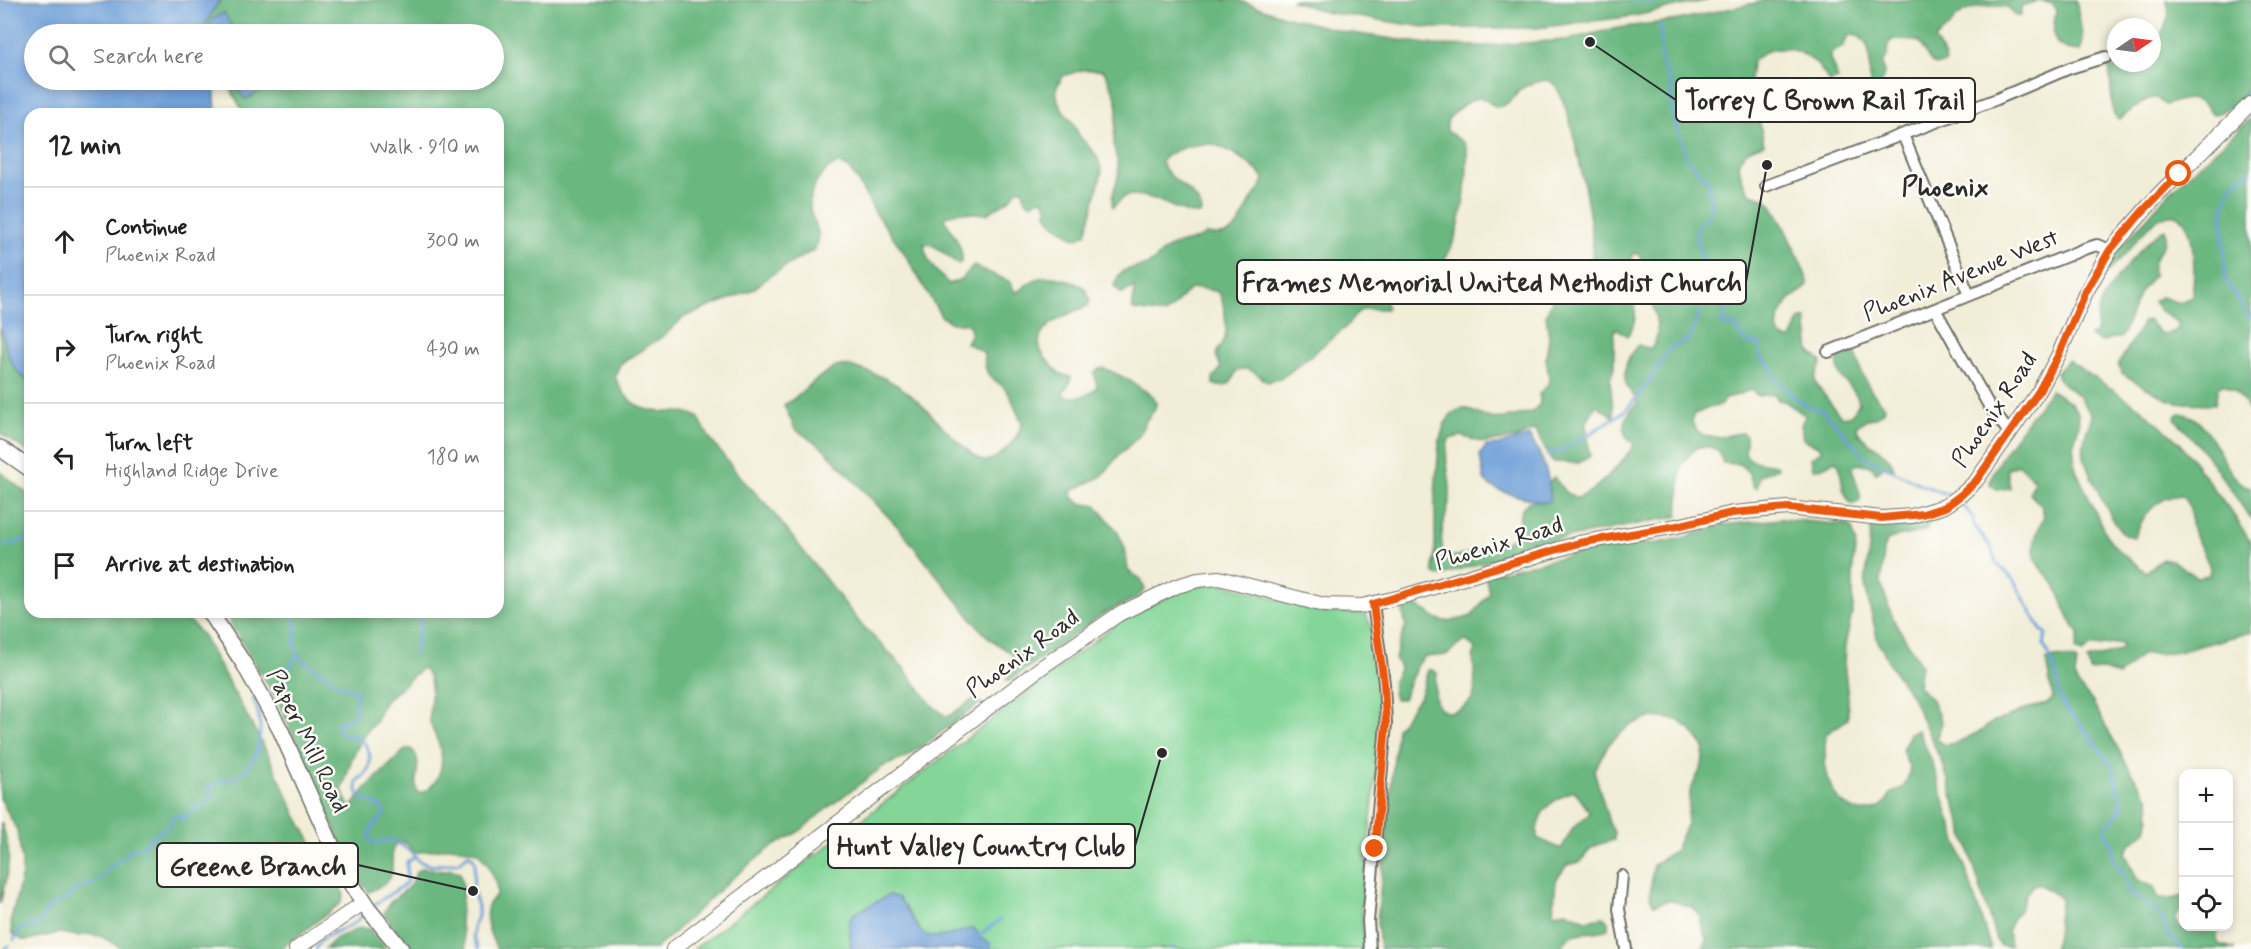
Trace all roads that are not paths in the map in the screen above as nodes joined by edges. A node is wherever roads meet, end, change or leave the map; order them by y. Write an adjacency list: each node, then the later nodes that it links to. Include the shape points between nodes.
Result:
1 (2106, 57): 3 (street)
2 (2251, 103): 5 (street, Phoenix Road, via 2158,195)
3 (1903, 135): 4 (street); 6 (street)
4 (1766, 186)
5 (2110, 250): 6 (street, Phoenix Avenue West, via 2097,245 2084,249); 9 (street, Phoenix Road, via 2086,291 2046,380)
6 (1969, 295): 7 (street, Phoenix Avenue West)
7 (1935, 309): 8 (street, Phoenix Avenue West); 9 (street, via 1988,404)
8 (1828, 352)
9 (2010, 434): 12 (street, Phoenix Road, via 1969,488 1953,502 1931,512 1882,518 1788,508 1732,513 1579,543)
10 (0, 448): 11 (main road)
11 (24, 465)
12 (1373, 604): 18 (street, Phoenix Road, via 1324,605 1219,578 1189,583 1141,602 1084,636 994,701); 19 (street, via 1386,724 1368,921)
13 (214, 618): 15 (main road, Paper Mill Road, via 281,731 335,854)
14 (1622, 876): 20 (street, via 1619,909)
15 (363, 903): 16 (street); 17 (main road, Paper Mill Road)
16 (296, 949)
17 (401, 949)
18 (674, 949)
19 (1370, 949)
20 (1626, 949)

